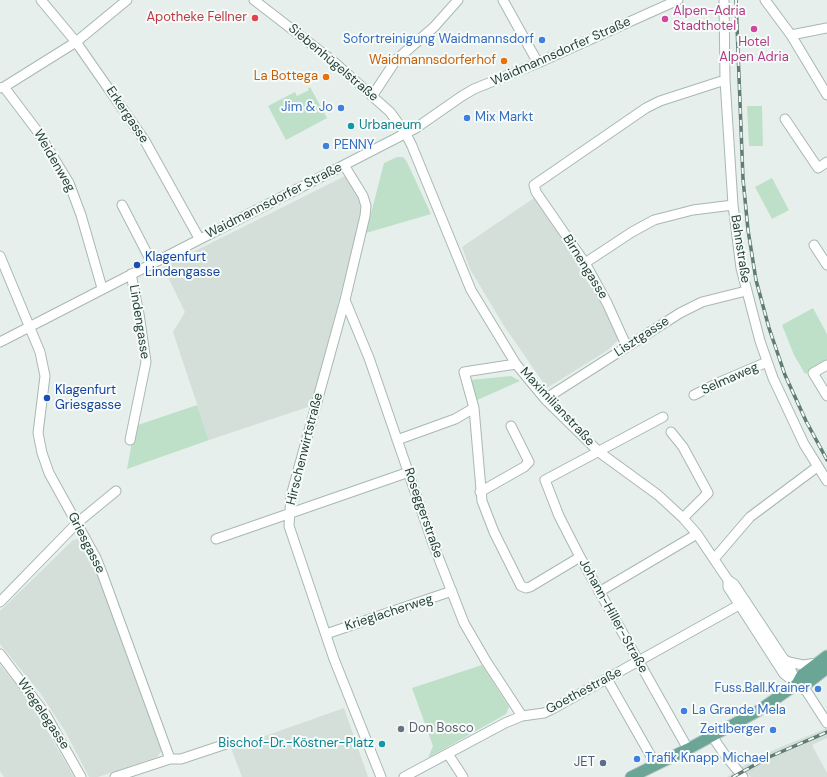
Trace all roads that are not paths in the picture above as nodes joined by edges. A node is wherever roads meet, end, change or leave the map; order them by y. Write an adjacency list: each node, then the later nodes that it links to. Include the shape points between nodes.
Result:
1 (41, 0): 11 (street, Erkergasse)
2 (127, 0): 11 (street)
3 (254, 0): 15 (street, Siebenhügelstraße)
4 (458, 0): 15 (street, via 434,27 396,60)
5 (503, 0): 12 (street)
6 (724, 0): 13 (street, Bahnstraße)
7 (765, 0): 10 (street)
8 (674, 1): 12 (street, Waidmannsdorfer Straße)
9 (827, 28): 10 (street)
10 (791, 35): 16 (street)
11 (76, 42): 14 (street); 23 (street, Erkergasse, via 145,141)
12 (538, 63): 18 (street, Waidmannsdorfer Straße, via 468,93)
13 (725, 80): 21 (street, Bahnstraße); 27 (street, Birnengasse, via 646,108 536,183 536,192)
14 (2, 88): 30 (street, Weidenweg, via 38,132 69,183)
15 (373, 95): 18 (street, Siebenhügelstraße)
16 (827, 95)
17 (785, 119): 19 (street, via 818,168)
18 (406, 134): 20 (street, Waidmannsdorfer Straße); 37 (street, Maximilianstraße, via 464,277)
19 (827, 162)
20 (344, 165): 23 (street, Waidmannsdorfer Straße); 32 (street, Hirschenwirtstraße, via 359,186 366,206)
21 (733, 204): 27 (street, via 693,210 654,220); 31 (street, Bahnstraße)
22 (122, 205): 26 (street)
23 (199, 238): 26 (street, Waidmannsdorfer Straße)
24 (814, 245): 28 (street)
25 (0, 256): 33 (street, Griesgasse)
26 (152, 263): 29 (street, Waidmannsdorfer Straße)
27 (585, 263): 35 (street, Birnengasse)
28 (827, 265)
29 (131, 274): 30 (street, Waidmannsdorfer Straße); 46 (street, Lindengasse, via 146,362)
30 (102, 288): 33 (street, Waidmannsdorfer Straße)
31 (746, 291): 35 (street, Lisztgasse, via 695,305); 36 (street, Bahnstraße)
32 (345, 300): 47 (street, Roseggerstraße, via 369,358); 54 (street, Hirschenwirtstraße)
33 (29, 327): 34 (street, Waidmannsdorfer Straße); 56 (street, Griesgasse, via 40,352 45,376 38,434 42,453 49,473)
34 (0, 342)
35 (627, 347): 41 (street, Lisztgasse)
36 (767, 362): 39 (street, Selmaweg); 49 (street, Bahnstraße, via 785,406)
37 (516, 364): 41 (street, Maximilianstraße); 42 (street, via 464,372)
38 (827, 365): 40 (street, via 813,373)
39 (694, 395)
40 (827, 396)
41 (545, 399): 48 (street, Maximilianstraße)
42 (474, 408): 47 (street, via 455,419); 53 (street)
43 (663, 417): 48 (street)
44 (511, 426): 53 (street, via 529,462)
45 (671, 432): 55 (street, via 683,447 708,493)
46 (130, 440)
47 (397, 440): 50 (street, Roseggerstraße)
48 (599, 452): 55 (street, Maximilianstraße, via 658,495); 59 (street, Johann-Hiller-Straße, via 545,480 559,516)
49 (817, 467): 51 (street, Bahnstraße); 60 (street, via 750,517)
50 (409, 472): 54 (street); 62 (street, Roseggerstraße)
51 (827, 481)
52 (116, 491): 56 (street)
53 (480, 492): 59 (street, via 494,532 521,586 526,588)
54 (288, 515): 58 (street); 66 (street, Hirschenwirtstraße, via 289,526)
55 (684, 518): 57 (street, Maximilianstraße)
56 (77, 523): 64 (street); 80 (street, Griesgasse, via 102,573)
57 (697, 534): 60 (street, Maximilianstraße); 63 (street)
58 (216, 539)
59 (580, 557): 63 (street, Johann-Hiller-Straße)
60 (714, 559): 61 (street, Maximilianstraße)
61 (728, 580): 65 (street, Maximilianstraße, via 728,587); 69 (street, Maximilianstraße, via 734,584)
62 (452, 592): 66 (street, Krieglacherweg); 74 (street, Roseggerstraße, via 467,629)
63 (599, 592): 70 (street, Johann-Hiller-Straße)
64 (0, 602)
65 (739, 605): 70 (street, Goethestraße); 73 (street, Maximilianstraße, via 784,674)
66 (326, 634): 84 (street, Hirschenwirtstraße, via 350,703)
67 (0, 654): 82 (street, Wiegelegasse, via 46,715)
68 (827, 656): 71 (main road)
69 (782, 658): 71 (street, via 797,664); 73 (street, Maximilianstraße)
70 (638, 662): 72 (street, Goethestraße); 78 (street, Johann-Hiller-Straße)
71 (822, 665): 73 (main road)
72 (607, 679): 74 (street, Goethestraße, via 544,713); 81 (street)
73 (802, 680): 75 (street); 76 (main road, via 758,710)
74 (522, 716): 79 (street, Goethestraße)
75 (827, 722)
76 (712, 736): 78 (main road); 88 (street)
77 (226, 744): 80 (street, via 181,759)
78 (688, 749): 81 (main road)
79 (448, 754): 85 (street, Goethestraße); 86 (street)
80 (170, 759): 83 (street)
81 (656, 765): 87 (main road)
82 (81, 777)
83 (115, 777)
84 (381, 777)
85 (404, 777)
86 (463, 777)
87 (631, 777)
88 (743, 777)

